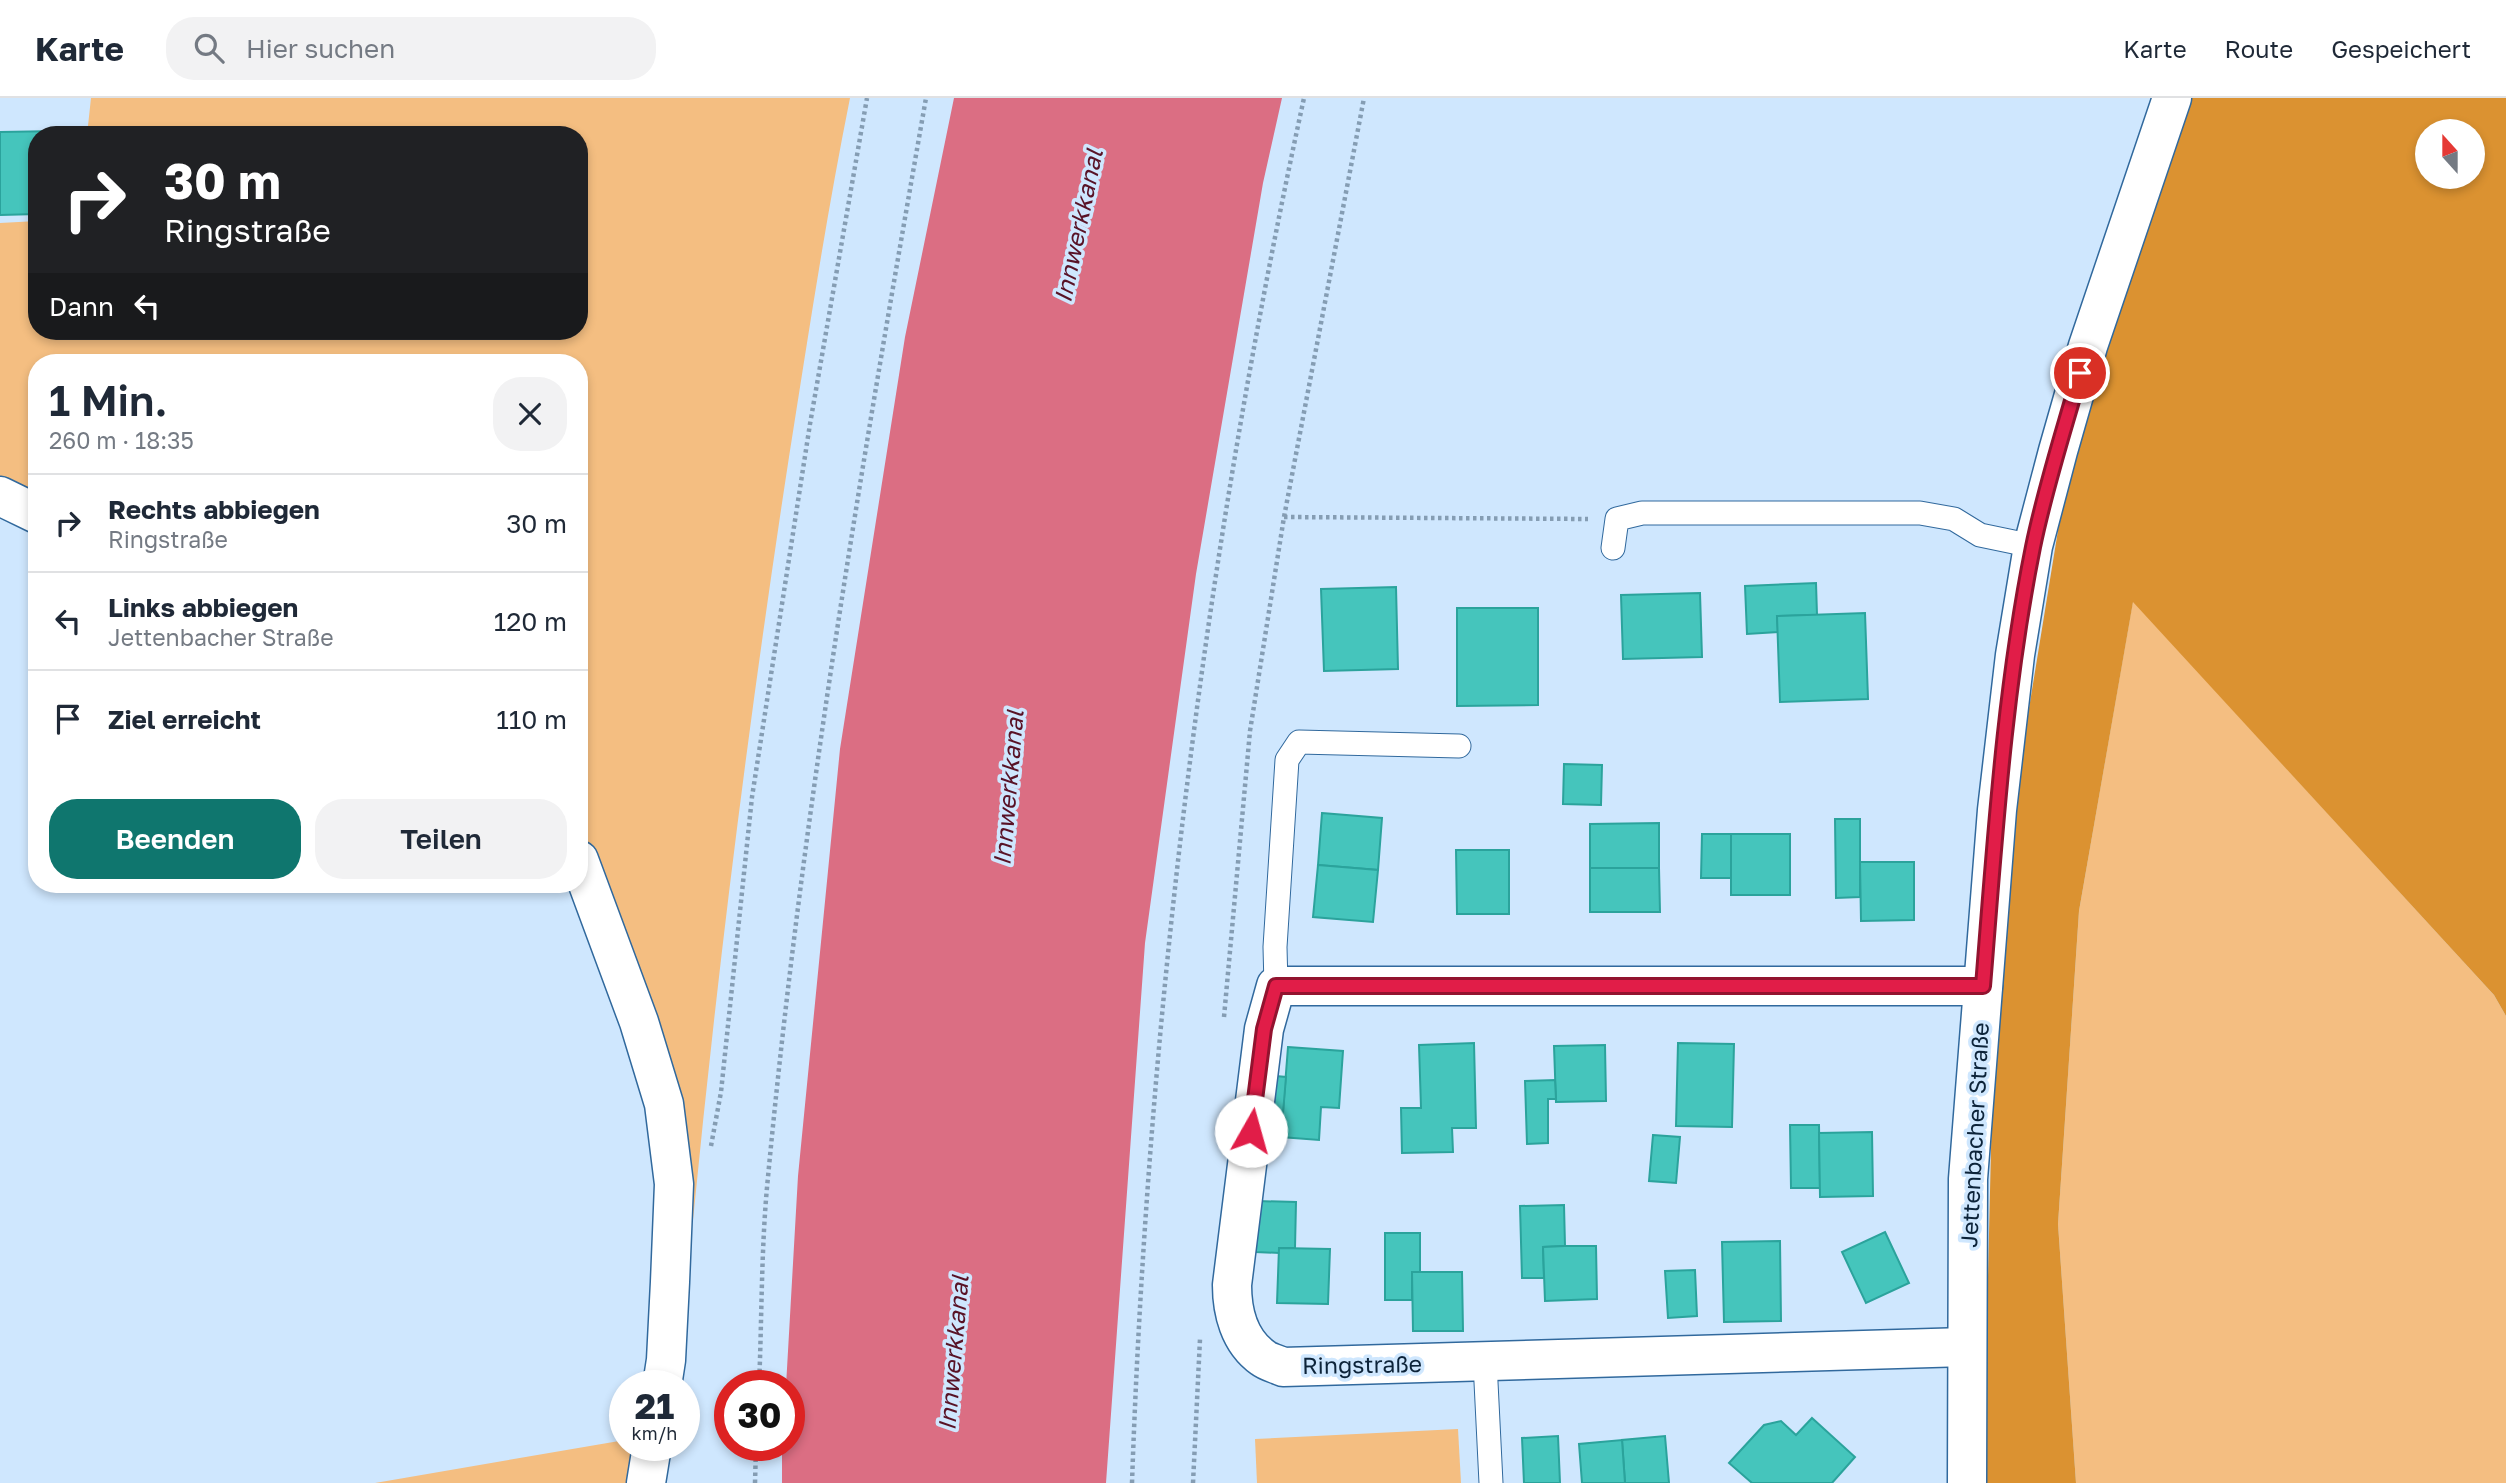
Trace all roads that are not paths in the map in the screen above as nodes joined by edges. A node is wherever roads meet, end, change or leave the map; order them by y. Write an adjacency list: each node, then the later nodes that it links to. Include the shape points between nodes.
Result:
1 (2172, 98): 4 (street, Jettenbacher Straße, via 2088,346)
2 (0, 496): 3 (street)
3 (28, 510)
4 (2033, 546): 5 (lane, via 1980,535 1954,519 1920,513 1642,513 1617,519); 9 (street, Jettenbacher Straße, via 2014,655)
5 (1613, 548)
6 (1459, 746): 8 (lane, via 1298,742 1287,760)
7 (588, 884): 12 (street, via 664,1104 674,1184)
8 (1276, 986): 9 (street); 11 (street, Ringstraße, via 1264,1029 1232,1284 1232,1310 1243,1336 1262,1358 1283,1367)
9 (1983, 986): 10 (street, Jettenbacher Straße, via 1968,1179)
10 (1966, 1347): 11 (street, Ringstraße); 16 (street, Jettenbacher Straße)
11 (1485, 1362): 15 (lane)
12 (663, 1370)
13 (650, 1461): 14 (street)
14 (646, 1483)
15 (1491, 1483)
16 (1967, 1483)

